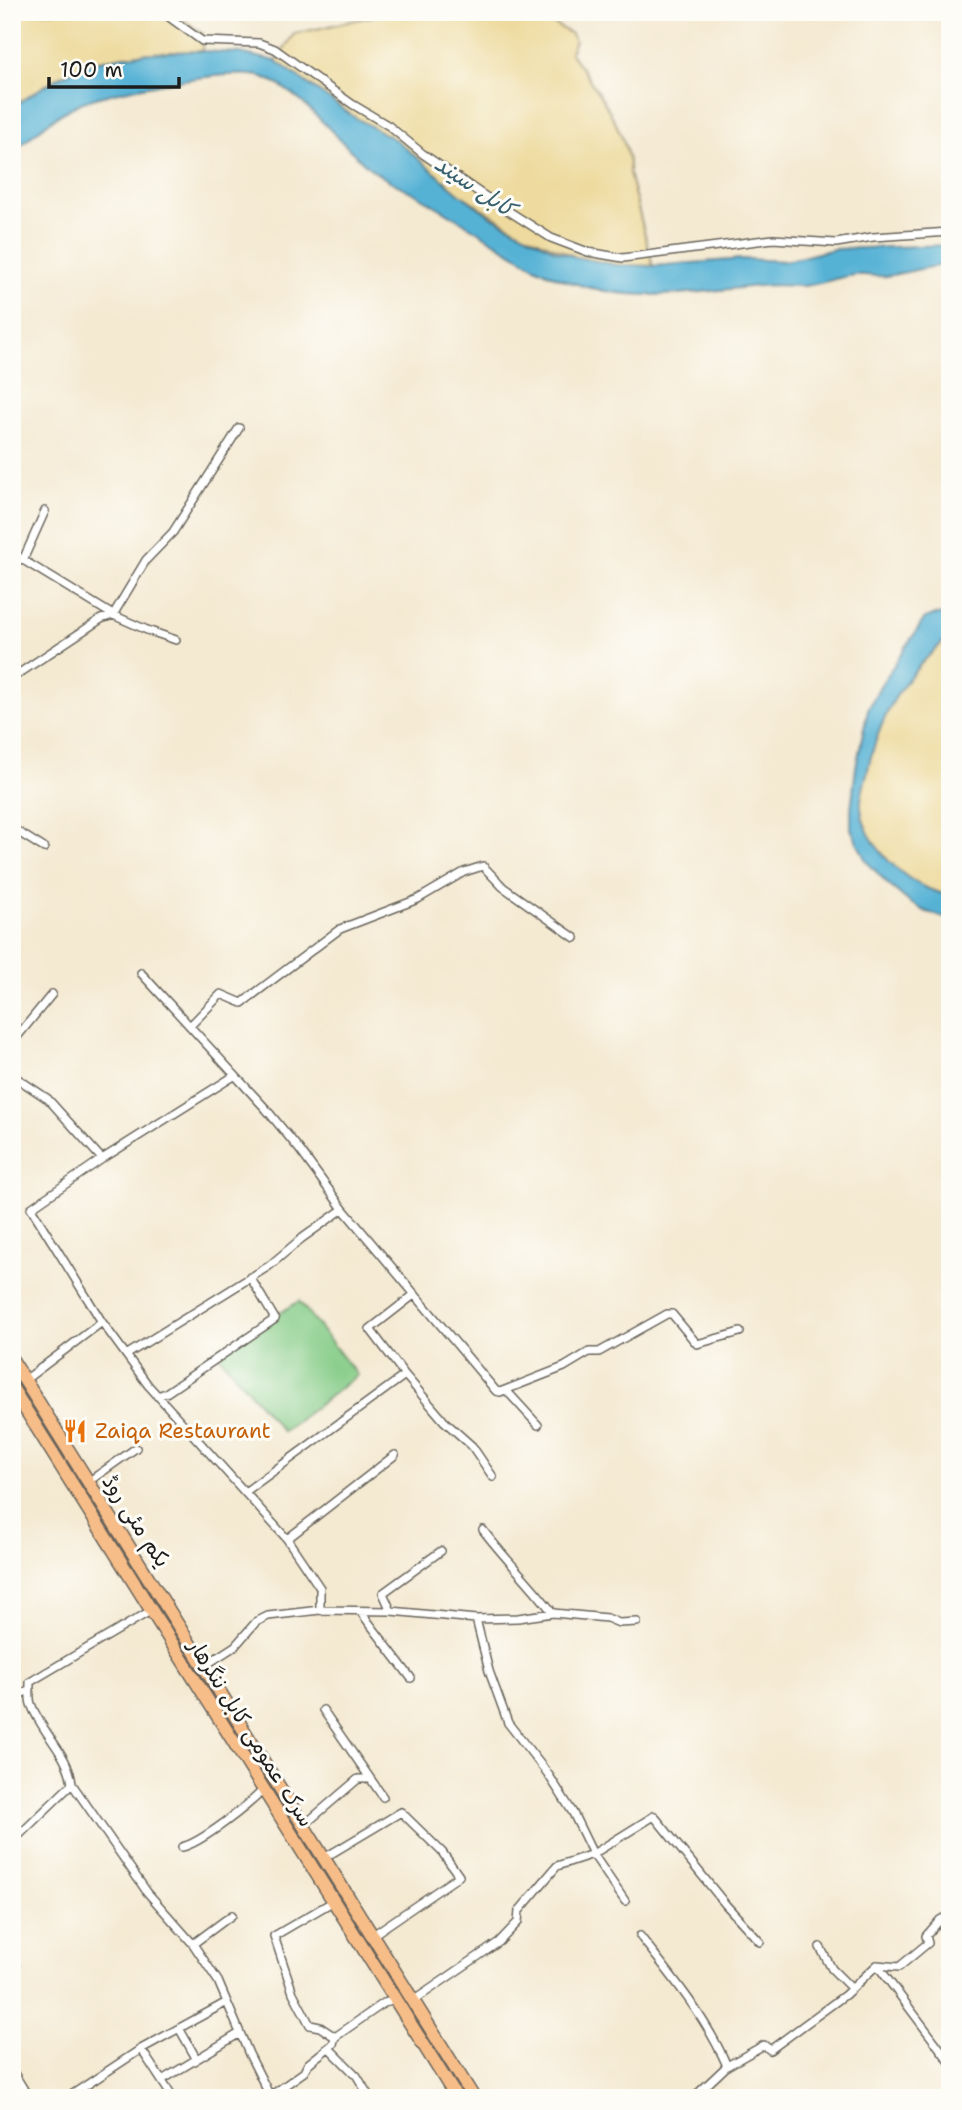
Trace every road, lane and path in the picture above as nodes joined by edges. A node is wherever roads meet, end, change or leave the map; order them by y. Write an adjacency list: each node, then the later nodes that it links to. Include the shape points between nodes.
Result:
1 (162, 12): 2 (street, via 202,41 259,43 275,49 480,193 551,238 588,252 623,258 773,239 836,243)
2 (950, 232)
3 (239, 428): 7 (street)
4 (45, 511): 6 (street)
5 (12, 554): 6 (street)
6 (23, 560): 7 (street)
7 (113, 615): 8 (street); 9 (street)
8 (176, 640)
9 (12, 678)
10 (12, 828): 11 (street)
11 (44, 848)
12 (575, 938): 15 (street, via 503,887 483,866 418,899 341,929 242,1003 221,994)
13 (141, 973): 15 (street)
14 (52, 994): 16 (street)
15 (190, 1026): 18 (street)
16 (12, 1043)
17 (12, 1075): 19 (street, via 48,1099)
18 (234, 1076): 19 (street); 20 (street, via 299,1149)
19 (102, 1159): 23 (street, via 31,1208)
20 (343, 1209): 21 (street); 22 (street)
21 (250, 1277): 25 (street); 31 (street, via 275,1319)
22 (415, 1294): 27 (street, via 370,1329); 30 (street, via 496,1391)
23 (102, 1322): 25 (street); 28 (street)
24 (740, 1332): 30 (street, via 697,1344 673,1314 667,1314 598,1352)
25 (126, 1355): 31 (street)
26 (12, 1360): 28 (highway, یکم مئی روڈ)
27 (405, 1375): 35 (street, via 444,1422 472,1446); 37 (street)
28 (25, 1380): 36 (highway, یکم مئی روڈ)
29 (12, 1388): 42 (highway, سرک عمومی کابل ننگرهار)
30 (506, 1390): 32 (street)
31 (157, 1395): 37 (street)
32 (538, 1425)
33 (136, 1448): 36 (street)
34 (395, 1455): 39 (street)
35 (493, 1477)
36 (88, 1482): 41 (highway, یکم مئی روڈ)
37 (245, 1492): 39 (street)
38 (483, 1530): 46 (street)
39 (287, 1539): 43 (street, via 320,1588)
40 (441, 1551): 45 (street, via 383,1593)
41 (161, 1597): 49 (highway, سرک عمومی کابل ننگرهار)
42 (152, 1609): 51 (street, via 30,1682); 56 (highway, سرک عمومی کابل ننگرهار)
43 (320, 1610): 44 (street); 49 (street, via 268,1616)
44 (360, 1611): 45 (street); 50 (street)
45 (391, 1611): 47 (street)
46 (553, 1613): 47 (street); 48 (street)
47 (476, 1619): 61 (street, via 508,1723 548,1774)
48 (637, 1622)
49 (204, 1666): 58 (highway, سرک عمومی کابل ننگرهار)
50 (411, 1678)
51 (30, 1689): 52 (street); 55 (street, via 30,1703 71,1769)
52 (12, 1699)
53 (323, 1710): 54 (street)
54 (369, 1779): 57 (street); 58 (street, via 358,1779)
55 (72, 1784): 59 (street); 70 (street, via 147,1892)
56 (263, 1790): 60 (street, via 216,1828); 63 (highway, سرک عمومی کابل ننگرهار)
57 (383, 1797)
58 (303, 1826): 62 (highway, سرک عمومی کابل ننگرهار)
59 (12, 1842)
60 (182, 1847)
61 (593, 1854): 64 (street); 69 (street, via 654,1816); 77 (street, via 557,1866 499,1942)
62 (324, 1858): 67 (highway, سرک عمومی کابل ننگرهار); 67 (street, via 401,1812 442,1852 459,1876)
63 (334, 1901): 76 (highway, سرک عمومی کابل ننگرهار); 81 (street, via 274,1936 293,1993 310,2025)
64 (625, 1901)
65 (233, 1915): 70 (street)
66 (950, 1915): 73 (street, via 926,1936 928,1943 899,1967)
67 (373, 1934): 77 (highway, سرک عمومی کابل ننگرهار)
68 (640, 1936): 86 (street, via 718,2045)
69 (760, 1942)
70 (193, 1944): 78 (street)
71 (820, 1947): 75 (street, via 832,1969)
72 (12, 1959): 74 (street)
73 (877, 1965): 75 (street); 85 (street)
74 (16, 1968)
75 (851, 1988): 86 (street, via 770,2050 764,2045)
76 (397, 2000): 81 (street, via 384,2003); 94 (highway, سرک عمومی کابل ننگرهار)
77 (413, 2001): 95 (highway, سرک عمومی کابل ننگرهار)
78 (227, 2002): 79 (street); 80 (street)
79 (179, 2028): 83 (street); 84 (street)
80 (240, 2033): 84 (street); 89 (street)
81 (335, 2037): 82 (street)
82 (329, 2048): 89 (street); 93 (street, via 357,2076)
83 (141, 2049): 88 (street); 91 (street)
84 (196, 2058): 88 (street)
85 (950, 2062)
86 (727, 2066): 96 (street)
87 (12, 2070): 90 (street)
88 (162, 2080): 92 (street)
89 (270, 2097)
90 (29, 2098)
91 (67, 2098)
92 (173, 2098)
93 (370, 2098)
94 (457, 2098)
95 (474, 2098)
96 (693, 2098)

